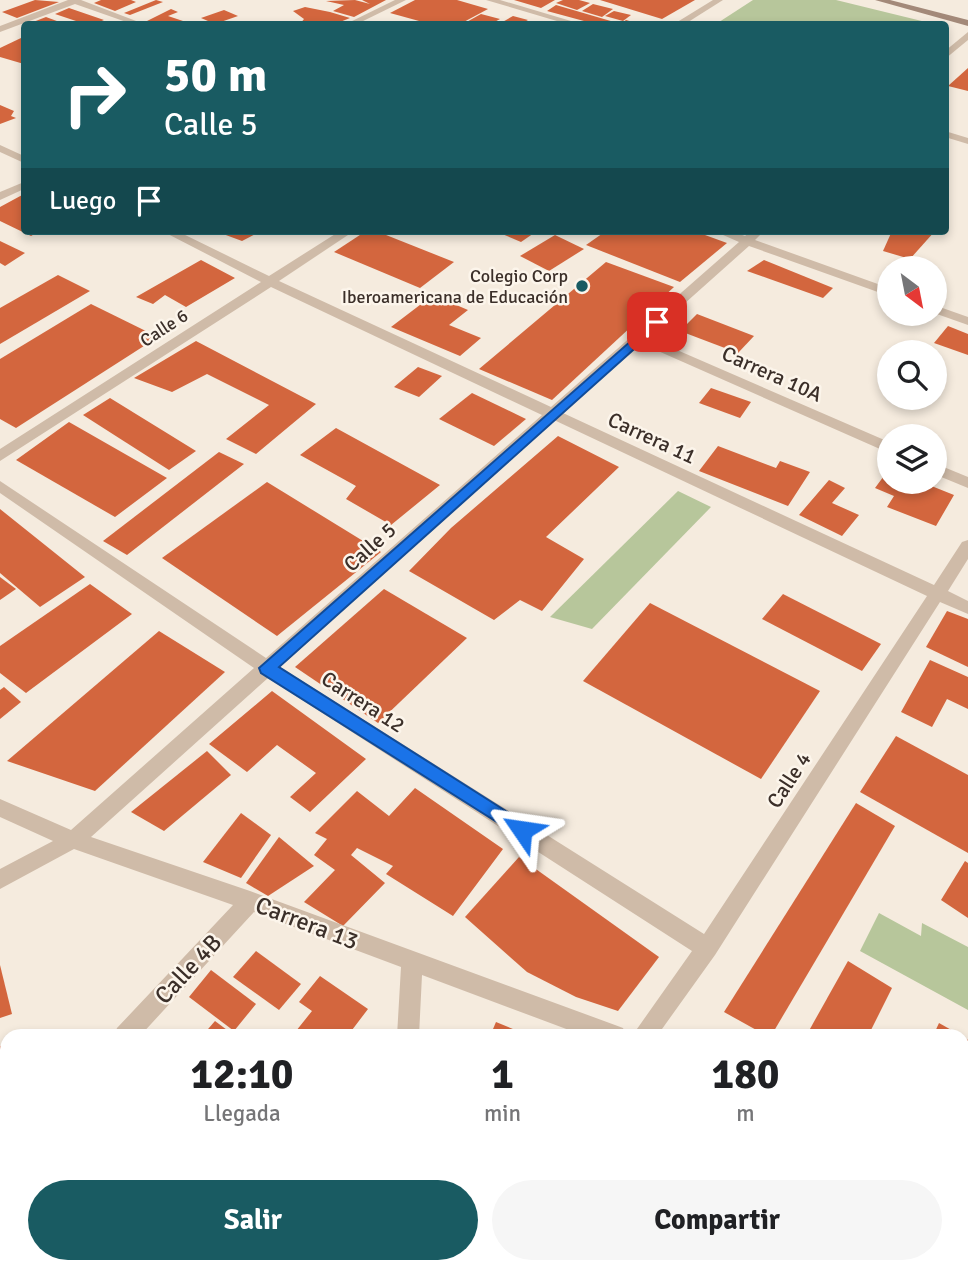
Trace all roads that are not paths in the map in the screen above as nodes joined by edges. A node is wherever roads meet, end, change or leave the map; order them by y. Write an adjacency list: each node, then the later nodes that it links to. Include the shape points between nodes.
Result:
1 (74, 0): 6 (street); 11 (street)
2 (401, 0): 7 (street)
3 (490, 0): 8 (street)
4 (719, 0): 9 (street)
5 (878, 0): 10 (main road)
6 (131, 21)
7 (357, 21)
8 (565, 21)
9 (683, 21)
10 (968, 23)
11 (0, 29)
12 (968, 35): 13 (street)
13 (949, 52)
14 (949, 135): 15 (street)
15 (968, 141)
16 (0, 148): 17 (street)
17 (21, 158)
18 (21, 186): 19 (street)
19 (0, 197)
20 (176, 235): 23 (street, Carrera 11)
21 (342, 235): 23 (street, Calle 6)
22 (753, 236): 24 (street); 27 (street, Calle 5)
23 (271, 282): 28 (street, Carrera 11); 30 (street, Calle 6)
24 (877, 287)
25 (947, 314): 26 (street)
26 (968, 321)
27 (639, 338): 28 (street, Calle 5); 29 (street, Carrera 10A)
28 (553, 415): 35 (street, Carrera 11); 37 (street, Calle 5)
29 (877, 443)
30 (0, 456)
31 (947, 474): 32 (street)
32 (968, 483)
33 (0, 486): 37 (street, Carrera 12)
34 (968, 546): 35 (street, Calle 4)
35 (937, 594): 36 (street, Carrera 11); 42 (street, Calle 4)
36 (968, 608)
37 (267, 668): 39 (street, Calle 5); 42 (street, Carrera 12)
38 (0, 808): 39 (street, Carrera 13)
39 (73, 840): 40 (street, Calle 5); 41 (street, Carrera 13)
40 (0, 880)
41 (250, 901): 43 (street, Carrera 13); 44 (street, Calle 4B)
42 (707, 948): 47 (street, Calle 4)
43 (412, 962): 45 (street); 46 (street, Carrera 13)
44 (131, 1029)
45 (408, 1029)
46 (596, 1029)
47 (648, 1029)

